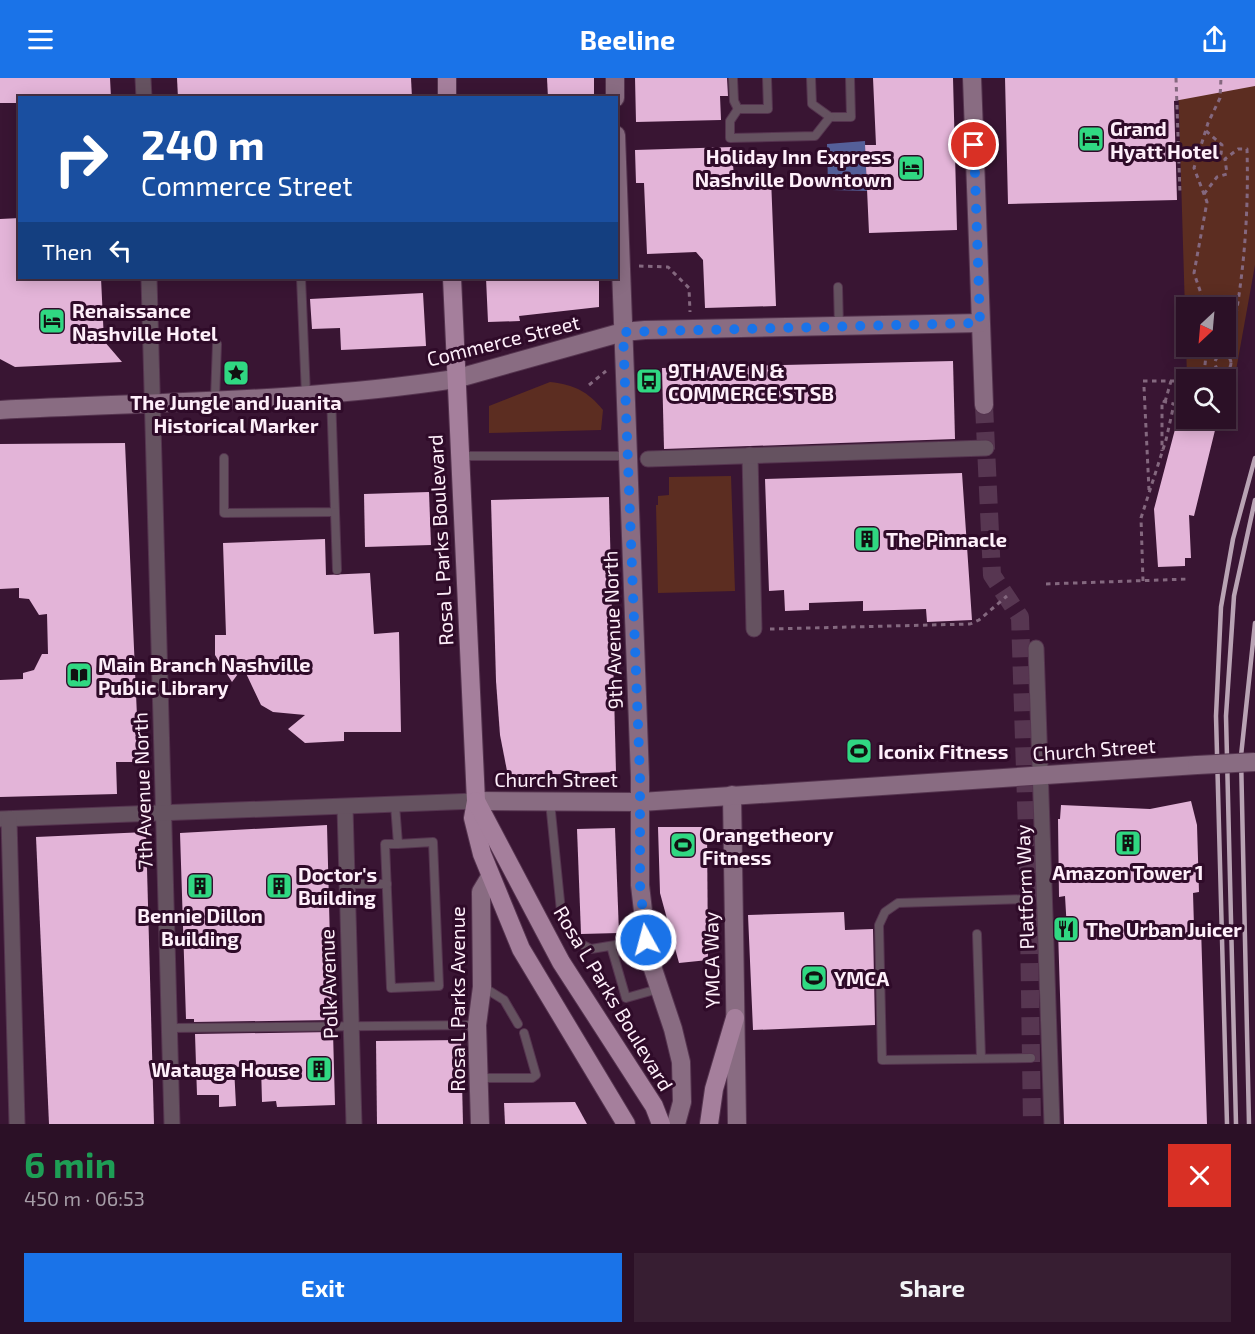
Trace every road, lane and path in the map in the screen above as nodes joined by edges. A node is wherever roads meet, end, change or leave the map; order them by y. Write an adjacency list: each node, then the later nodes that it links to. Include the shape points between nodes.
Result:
1 (143, 78): 11 (street)
2 (447, 78): 12 (main road)
3 (615, 78): 13 (street)
4 (733, 78): 14 (lane)
5 (767, 78): 14 (lane, via 768,109)
6 (811, 78): 15 (lane, via 812,104)
7 (850, 78): 15 (lane, via 851,117)
8 (972, 78): 29 (street)
9 (1176, 78): 19 (path)
10 (1221, 78): 16 (path, via 1220,98)
11 (144, 96)
12 (447, 96)
13 (615, 96)
14 (738, 109): 15 (lane, via 730,121 730,138 815,136)
15 (830, 117)
16 (1205, 130): 17 (path, via 1222,145); 20 (path, via 1194,168)
17 (1225, 159): 20 (path, via 1227,174 1216,177); 27 (path, via 1238,149 1247,149 1242,277)
18 (618, 191): 31 (street, 9th Avenue North)
19 (1180, 194)
20 (1204, 194): 26 (path, via 1207,202 1194,273)
21 (639, 266): 28 (path, via 668,267 689,288)
22 (148, 279): 45 (street, 7th Avenue North)
23 (302, 279): 43 (lane)
24 (452, 279): 36 (main road, Rosa L Parks Boulevard)
25 (838, 287): 30 (lane)
26 (1202, 297)
27 (1236, 311)
28 (690, 312)
29 (980, 323): 30 (street, Commerce Street); 47 (street)
30 (838, 327): 31 (street, Commerce Street)
31 (623, 332): 36 (street, Commerce Street); 55 (street, 9th Avenue North)
32 (217, 344): 44 (lane)
33 (1218, 357): 34 (path)
34 (1217, 369)
35 (606, 371): 40 (path)
36 (455, 379): 42 (street, Commerce Street); 54 (main road, Rosa L Parks Boulevard)
37 (1143, 381): 38 (path)
38 (1171, 381): 39 (path); 46 (path)
39 (1176, 381)
40 (589, 385)
41 (1144, 387): 58 (path)
42 (331, 392): 43 (street, Commerce Street); 59 (lane)
43 (306, 395): 44 (street, Commerce Street)
44 (215, 399): 45 (street, Commerce Street)
45 (151, 402): 48 (street, Commerce Street); 75 (street, 7th Avenue North)
46 (1165, 402): 49 (path, via 1162,401); 50 (path, via 1174,404)
47 (984, 405)
48 (0, 410)
49 (1161, 421): 50 (path); 51 (path)
50 (1169, 423): 51 (path)
51 (1164, 440): 58 (path)
52 (986, 448): 53 (street)
53 (750, 455): 57 (street); 65 (street)
54 (459, 456): 55 (lane); 70 (main road, Rosa L Parks Boulevard)
55 (628, 456): 72 (street, 9th Avenue North)
56 (224, 458): 59 (lane, via 224,513)
57 (648, 459)
58 (1149, 494): 62 (path, via 1141,518)
59 (334, 512): 60 (lane)
60 (337, 570)
61 (1189, 579): 62 (path)
62 (1143, 581): 63 (path)
63 (1046, 584)
64 (1006, 596): 65 (path, via 970,624)
65 (754, 629)
66 (1036, 648): 68 (street, Platform Way)
67 (1255, 762): 68 (street, Church Street, bridge)
68 (1040, 774): 69 (street, Church Street); 104 (street, Platform Way, via 1054,987)
69 (732, 795): 72 (street, Church Street); 87 (street, YMCA Way)
70 (476, 801): 71 (street, Church Street); 73 (street, Church Street); 78 (main road, Rosa L Parks Boulevard, via 475,830); 96 (main road, Rosa L Parks Boulevard, via 561,962 654,1106)
71 (550, 802): 72 (street, Church Street); 84 (lane, via 562,921 579,943 591,949)
72 (641, 802): 83 (street, 9th Avenue North, via 640,885)
73 (395, 805): 74 (street, Church Street); 77 (lane)
74 (345, 808): 75 (street, Church Street); 79 (street, Polk Avenue)
75 (163, 813): 76 (street, Church Street); 91 (street, 7th Avenue North)
76 (4, 819): 97 (street)
77 (398, 844): 80 (lane, via 385,844); 80 (lane, via 433,842 439,986 391,988)
78 (490, 877): 85 (street, Rosa L Parks Avenue, via 481,892); 101 (main road, Rosa L Parks Boulevard, via 521,949)
79 (347, 884): 80 (lane); 90 (street, Polk Avenue)
80 (387, 884)
81 (1029, 899): 93 (lane, via 898,903 885,912 879,925 882,1060)
82 (977, 934): 93 (lane)
83 (646, 940): 84 (lane); 86 (street, 9th Avenue North)
84 (611, 946): 86 (lane, via 626,998)
85 (482, 987): 88 (lane, via 504,1000); 89 (street, Rosa L Parks Avenue)
86 (658, 989): 96 (street, 9th Avenue North, via 681,1062 682,1102)
87 (735, 1018): 102 (main road, via 714,1089); 103 (street, YMCA Way)
88 (518, 1024)
89 (477, 1025): 90 (lane); 95 (street, Rosa L Parks Avenue)
90 (350, 1026): 91 (lane); 99 (street, Polk Avenue)
91 (169, 1028): 98 (street, 7th Avenue North)
92 (524, 1033): 95 (lane, via 536,1075)
93 (981, 1058): 94 (lane)
94 (1031, 1058)
95 (479, 1078): 100 (street, Rosa L Parks Avenue)
96 (672, 1122)
97 (17, 1124)
98 (172, 1124)
99 (354, 1124)
100 (480, 1124)
101 (626, 1124)
102 (709, 1124)
103 (737, 1124)
104 (1052, 1124)

